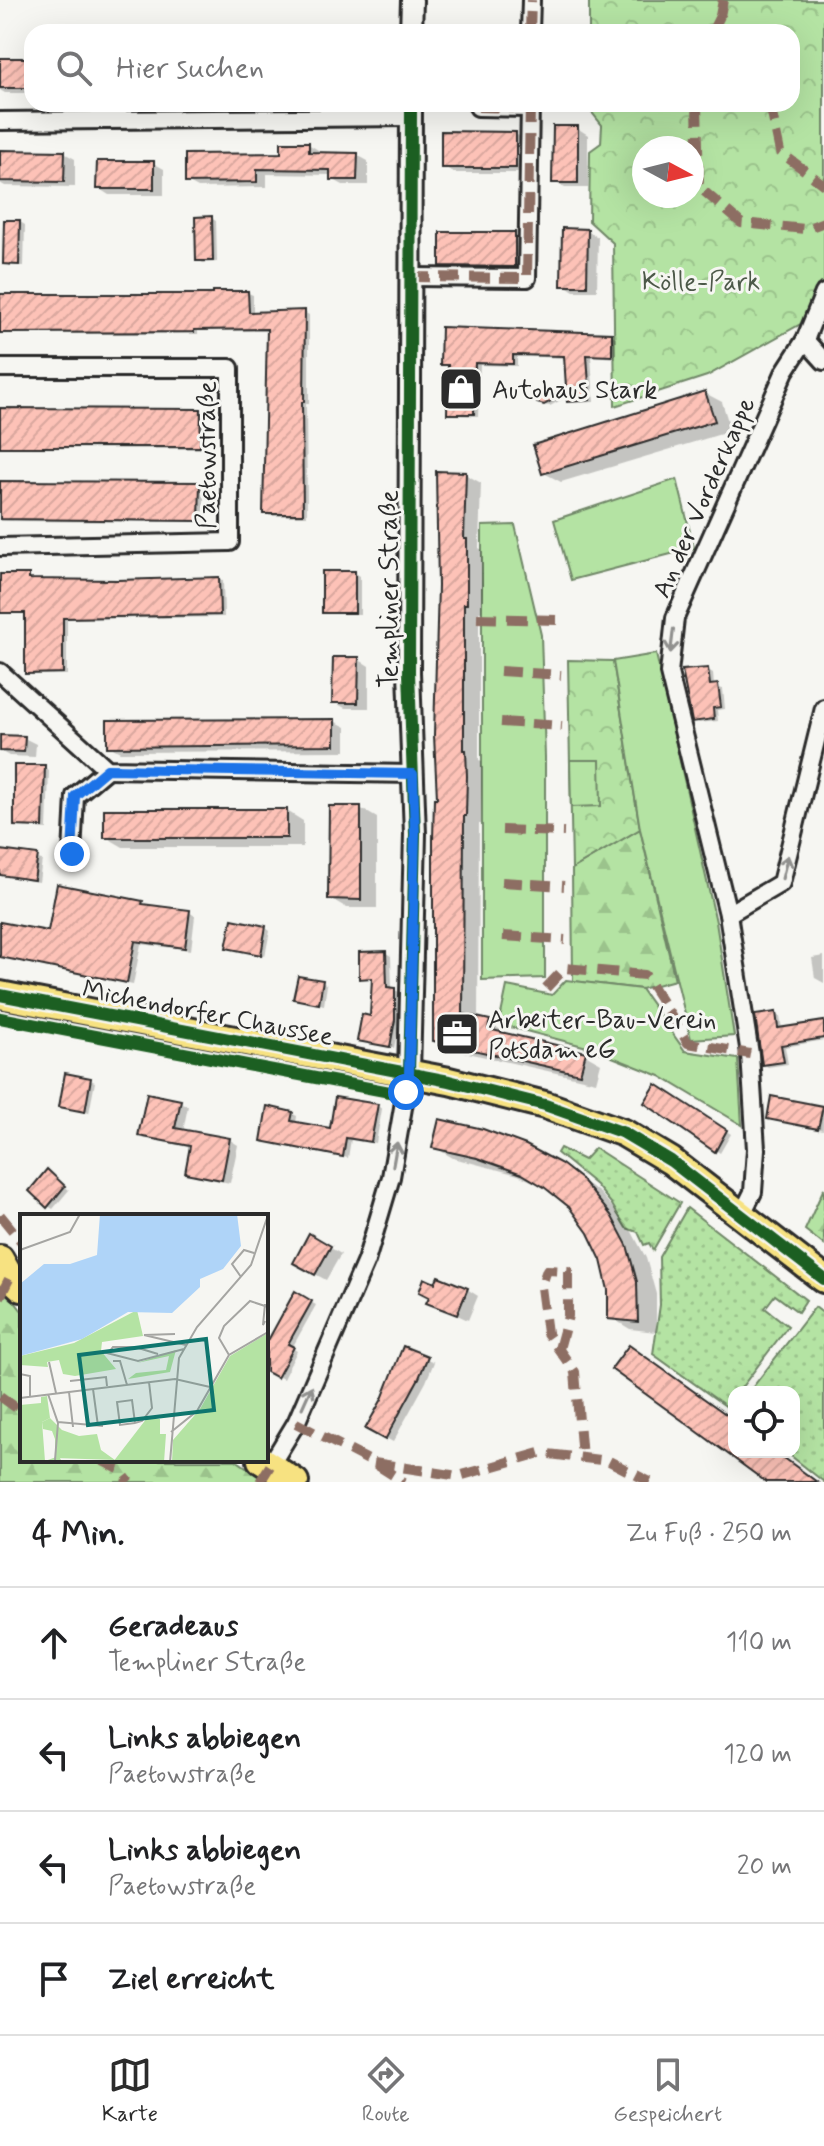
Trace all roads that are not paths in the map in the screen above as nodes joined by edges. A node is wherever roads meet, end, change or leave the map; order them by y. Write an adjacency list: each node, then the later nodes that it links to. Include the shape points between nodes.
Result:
1 (412, 0): 3 (street)
2 (531, 0): 4 (street)
3 (411, 24)
4 (530, 24)
5 (336, 112): 8 (street)
6 (411, 112): 9 (street, Templiner Straße)
7 (530, 112): 9 (street, via 527,278)
8 (0, 121)
9 (410, 277): 18 (street, Templiner Straße)
10 (824, 293): 11 (street, An der Vorderkappe)
11 (805, 340): 12 (street); 20 (street, An der Vorderkappe, one-way to 20, via 785,371 675,618 669,673)
12 (824, 361)
13 (0, 368): 14 (street, Paetowstraße, via 230,368 230,542)
14 (0, 547)
15 (0, 672): 17 (street)
16 (824, 708): 20 (street, one-way to 16, via 781,883)
17 (107, 769): 18 (street); 19 (street, via 75,796)
18 (413, 774): 22 (street, Templiner Straße)
19 (72, 854)
20 (728, 914): 23 (street, An der Vorderkappe, via 750,1054 756,1149 753,1192)
21 (0, 995): 22 (main road, Michendorfer Chaussee)
22 (409, 1073): 23 (main road, Michendorfer Chaussee, via 510,1095 624,1133); 27 (street, Templiner Straße, one-way to 22, via 296,1423 366,1261 391,1177)
23 (742, 1214): 25 (main road, Michendorfer Chaussee)
24 (0, 1259): 26 (main road)
25 (824, 1279)
26 (20, 1286)
27 (268, 1460)
28 (266, 1463): 29 (main road)
29 (295, 1482)

